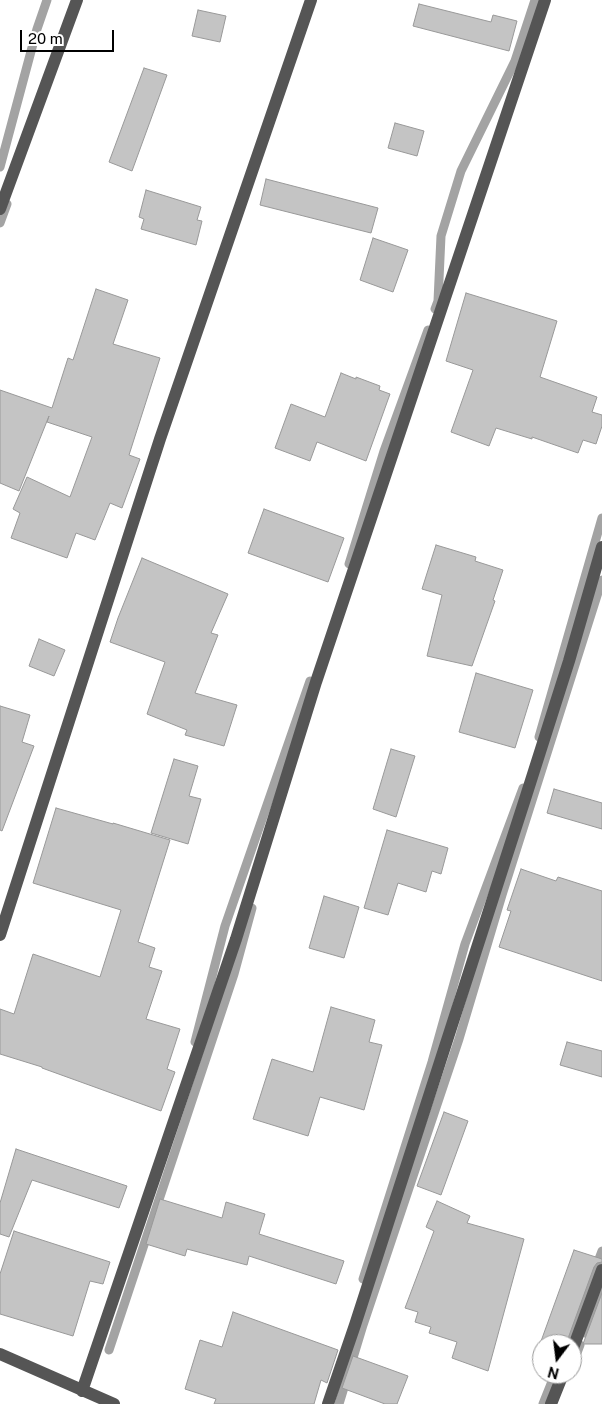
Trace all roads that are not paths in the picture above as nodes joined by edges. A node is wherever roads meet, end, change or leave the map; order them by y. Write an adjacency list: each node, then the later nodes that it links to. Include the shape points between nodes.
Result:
1 (77, 0): 4 (street)
2 (312, 0): 6 (street, via 160,439)
3 (545, 0): 11 (street, via 316,682 236,939)
4 (0, 209)
5 (602, 547): 13 (street, via 520,815)
6 (0, 935)
7 (602, 1270): 8 (street)
8 (578, 1334)
9 (0, 1354): 11 (street)
10 (559, 1384): 14 (street)
11 (82, 1391): 12 (street)
12 (114, 1404)
13 (328, 1404)
14 (551, 1404)

